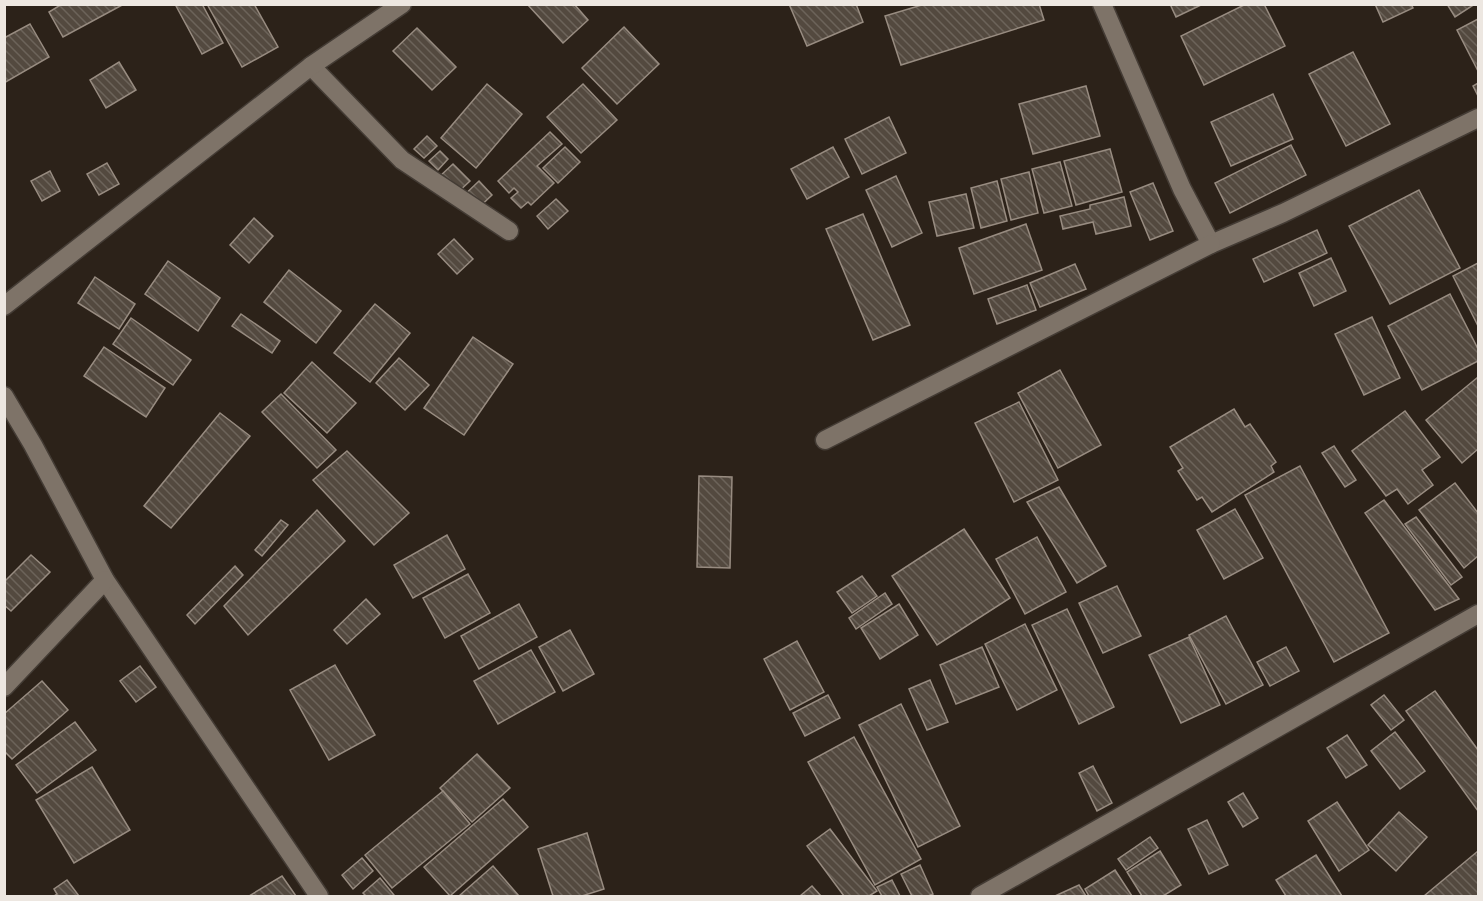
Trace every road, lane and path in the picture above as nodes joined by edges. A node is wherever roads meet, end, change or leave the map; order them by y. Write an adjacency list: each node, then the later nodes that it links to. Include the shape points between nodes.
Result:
1 (402, 4): 3 (street)
2 (1102, 4): 6 (street)
3 (311, 66): 5 (street, via 402,159); 7 (street)
4 (1479, 117): 6 (street, via 1283,213)
5 (509, 231)
6 (1210, 244): 9 (street)
7 (4, 306)
8 (4, 396): 10 (street)
9 (825, 440)
10 (105, 580): 12 (street); 13 (street)
11 (1479, 614): 14 (street)
12 (4, 687)
13 (319, 897)
14 (980, 897)

